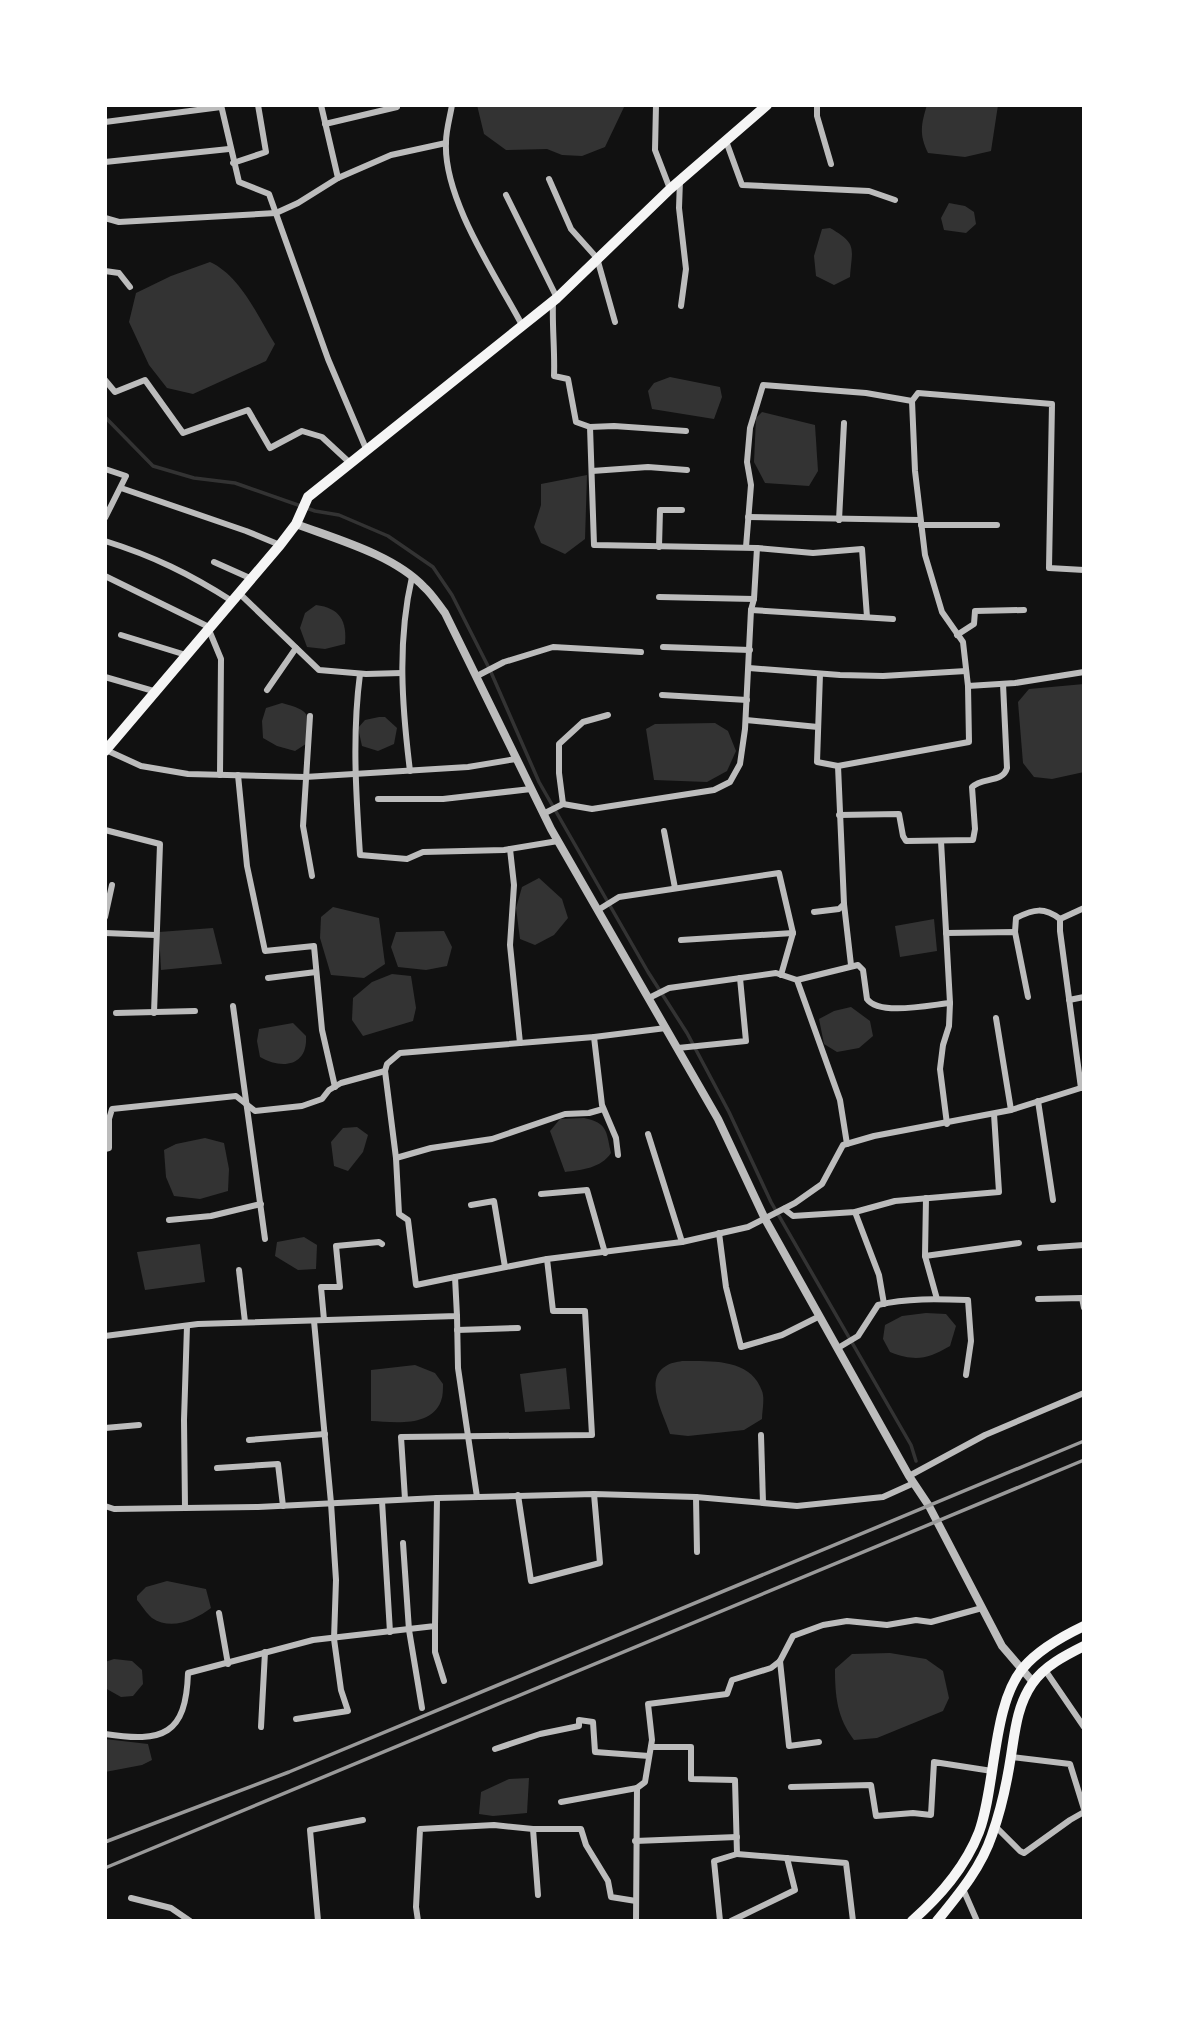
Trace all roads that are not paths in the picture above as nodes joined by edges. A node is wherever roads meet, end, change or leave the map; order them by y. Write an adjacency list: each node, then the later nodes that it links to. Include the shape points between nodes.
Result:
1 (258, 105): 15 (street, via 266,152)
2 (321, 105): 10 (street)
3 (452, 105): 12 (street)
4 (656, 105): 20 (street, via 655,150)
5 (767, 105): 11 (main road)
6 (817, 105): 16 (street)
7 (221, 106): 9 (street); 13 (street)
8 (397, 107): 10 (street)
9 (105, 122)
10 (325, 124): 17 (street)
11 (726, 141): 19 (main road); 22 (street, via 742,185 869,191)
12 (446, 143): 17 (street, via 391,155); 31 (street, via 447,164 461,211)
13 (229, 149): 14 (street); 15 (street)
14 (105, 162)
15 (233, 163): 23 (street, via 239,182 269,194)
16 (831, 164)
17 (338, 178): 23 (street)
18 (549, 179): 25 (street, via 571,229)
19 (680, 180): 20 (main road); 29 (street, via 686,269)
20 (670, 189): 25 (main road)
21 (506, 195): 28 (street)
22 (894, 200)
23 (276, 213): 24 (street, via 119,222); 37 (street, via 328,359)
24 (105, 218)
25 (597, 258): 28 (main road); 30 (street)
26 (105, 271): 27 (street, via 119,273)
27 (130, 287)
28 (555, 299): 31 (main road); 35 (street, via 554,376 568,379 576,422)
29 (681, 306)
30 (615, 322)
31 (522, 326): 37 (main road)
32 (105, 380): 38 (street, via 114,392 145,380 183,433 248,410 270,447 302,431 323,438)
33 (912, 401): 44 (street, via 764,384 750,429); 47 (street); 56 (street, via 918,393 1052,404 1049,568)
34 (844, 424): 46 (street)
35 (590, 427): 36 (street); 41 (street)
36 (687, 431)
37 (368, 451): 38 (main road)
38 (351, 464): 48 (main road, via 307,498)
39 (105, 469): 42 (street, via 126,476)
40 (687, 470): 41 (street)
41 (592, 471): 52 (street, via 594,545)
42 (121, 488): 45 (street); 51 (street)
43 (682, 510): 52 (street, via 660,510)
44 (748, 517): 46 (street); 53 (street)
45 (105, 518)
46 (839, 520): 47 (street)
47 (921, 522): 49 (street); 69 (street, via 925,555 942,612)
48 (296, 524): 51 (main road); 58 (street, via 374,555)
49 (997, 525)
50 (105, 541): 60 (street, via 147,554)
51 (280, 545): 59 (main road)
52 (659, 547): 53 (street)
53 (747, 547): 54 (street)
54 (757, 548): 62 (street); 65 (street, via 862,549)
55 (214, 562): 59 (street)
56 (1084, 570)
57 (105, 576): 67 (street)
58 (412, 577): 78 (street, via 404,615); 81 (street, via 445,613)
59 (252, 579): 60 (main road)
60 (236, 597): 67 (main road); 71 (street)
61 (659, 597): 62 (street)
62 (754, 599): 63 (street)
63 (751, 610): 65 (street); 72 (street)
64 (1024, 610): 69 (street, via 975,611 974,624)
65 (867, 617): 66 (street)
66 (893, 619)
67 (210, 629): 74 (main road); 97 (street, via 221,659)
68 (121, 635): 74 (street)
69 (957, 635): 76 (street, via 963,642)
70 (663, 647): 72 (street)
71 (296, 648): 79 (street, via 319,670); 85 (street)
72 (750, 650): 75 (street)
73 (641, 652): 81 (street, via 553,647)
74 (188, 656): 86 (main road)
75 (749, 668): 80 (street); 88 (street)
76 (965, 671): 80 (street); 84 (street)
77 (1084, 672): 83 (street)
78 (402, 673): 79 (street); 96 (street)
79 (360, 674): 99 (street)
80 (820, 674): 92 (street)
81 (477, 676): 94 (street)
82 (105, 677): 86 (street)
83 (1003, 684): 84 (street); 109 (street, via 1005,774 972,787 973,840)
84 (968, 686): 95 (street, via 969,742)
85 (267, 690)
86 (157, 692): 93 (main road)
87 (662, 695): 88 (street)
88 (747, 700): 91 (street)
89 (608, 715): 103 (street, via 583,722 559,744)
90 (310, 716): 100 (street)
91 (746, 720): 92 (street); 103 (street, via 740,764 730,782 714,790 592,809)
92 (818, 727): 95 (street, via 817,762)
93 (107, 745): 97 (street, via 141,766)
94 (516, 759): 96 (street); 101 (street)
95 (838, 766): 105 (street)
96 (410, 772): 99 (street)
97 (220, 775): 98 (street)
98 (237, 775): 100 (street); 127 (street, via 247,866 265,951 314,946)
99 (354, 775): 100 (street); 110 (street, via 360,855 407,859 423,852)
100 (305, 777): 111 (street, via 303,826)
101 (531, 789): 102 (street, via 443,799); 104 (street)
102 (378, 799)
103 (563, 804): 104 (street)
104 (543, 814): 108 (street)
105 (839, 815): 109 (street, via 899,814 906,841); 114 (street)
106 (105, 830): 124 (street, via 160,844)
107 (664, 831): 113 (street)
108 (558, 841): 110 (street); 116 (street)
109 (941, 841): 123 (street)
110 (510, 849): 144 (street, via 514,885 510,945)
111 (312, 876)
112 (112, 885): 118 (street)
113 (675, 888): 116 (street, via 619,897); 122 (street, via 779,873)
114 (844, 904): 117 (street, via 839,909); 126 (street)
115 (1084, 908): 119 (street)
116 (598, 910): 133 (street)
117 (814, 912)
118 (105, 917)
119 (1060, 919): 120 (street, via 1049,911 1033,910 1016,918); 135 (street)
120 (1015, 932): 123 (street); 132 (street)
121 (105, 933): 124 (street)
122 (793, 933): 125 (street); 128 (street)
123 (946, 933): 136 (street)
124 (155, 935): 140 (street)
125 (681, 940)
126 (851, 965): 131 (street); 136 (street, via 861,965 867,999 876,1007)
127 (316, 972): 129 (street); 147 (street, via 321,1030)
128 (781, 975): 130 (street); 131 (street)
129 (268, 978)
130 (740, 978): 133 (street, via 669,988); 145 (street, via 746,1041)
131 (797, 980): 158 (street, via 840,1100)
132 (1028, 997)
133 (649, 998): 142 (street)
134 (1084, 998): 135 (street)
135 (1069, 1000): 148 (street)
136 (950, 1003): 156 (street, via 940,1069)
137 (233, 1006): 150 (street)
138 (195, 1012): 140 (street)
139 (116, 1013): 140 (street)
140 (154, 1013)
141 (996, 1018): 153 (street)
142 (666, 1028): 143 (street); 145 (street)
143 (594, 1037): 144 (street); 152 (street)
144 (520, 1043): 146 (street, via 400,1053)
145 (678, 1048): 169 (street, via 738,1157)
146 (385, 1071): 147 (street); 161 (street)
147 (334, 1087): 150 (street, via 322,1099 302,1106 255,1111)
148 (1083, 1088): 149 (street)
149 (1038, 1101): 153 (street); 164 (street)
150 (246, 1103): 154 (street, via 236,1096 125,1107); 165 (street)
151 (105, 1107): 154 (street)
152 (603, 1109): 160 (street); 161 (street, via 565,1114 492,1139)
153 (1011, 1110): 155 (street)
154 (110, 1114): 159 (street)
155 (994, 1114): 156 (street); 163 (street, via 999,1192)
156 (947, 1124): 158 (street)
157 (648, 1134): 173 (street)
158 (846, 1144): 167 (street, via 822,1184)
159 (105, 1149)
160 (618, 1155)
161 (397, 1158): 183 (street, via 400,1214 408,1220 416,1284)
162 (541, 1194): 178 (street, via 587,1190)
163 (926, 1198): 168 (street); 179 (street)
164 (1053, 1200)
165 (261, 1204): 170 (street); 172 (street)
166 (471, 1205): 181 (street, via 494,1201)
167 (784, 1209): 168 (street, via 793,1216); 169 (street)
168 (855, 1212): 186 (street, via 879,1275)
169 (765, 1219): 171 (street); 189 (street)
170 (169, 1220)
171 (719, 1233): 173 (street); 189 (street, via 741,1348)
172 (265, 1239)
173 (682, 1242): 178 (street)
174 (1020, 1243): 179 (street)
175 (382, 1244): 191 (street, via 336,1246 340,1287 321,1287)
176 (1084, 1245): 177 (street)
177 (1040, 1248)
178 (605, 1253): 180 (street)
179 (925, 1256): 184 (street)
180 (547, 1259): 181 (street); 204 (street, via 553,1311 585,1311 592,1435)
181 (505, 1267): 183 (street)
182 (239, 1270): 192 (street)
183 (456, 1277): 188 (street)
184 (937, 1298): 186 (street); 198 (street, via 968,1300 971,1340)
185 (1038, 1299): 187 (street, via 1082,1297)
186 (884, 1304): 197 (street, via 878,1305 858,1336)
187 (1084, 1308)
188 (457, 1316): 191 (street); 195 (street)
189 (820, 1316): 197 (street)
190 (314, 1321): 191 (street); 192 (street); 202 (street)
191 (324, 1321)
192 (245, 1322): 193 (street)
193 (187, 1326): 196 (street); 219 (street)
194 (519, 1328): 195 (street)
195 (457, 1330): 204 (street, via 458,1368)
196 (105, 1334)
197 (838, 1348): 207 (street)
198 (965, 1374)
199 (1084, 1393): 207 (street, via 985,1435)
200 (139, 1425): 201 (street)
201 (105, 1428)
202 (325, 1434): 205 (street); 215 (street)
203 (761, 1435): 216 (street)
204 (470, 1436): 210 (street); 213 (street, via 401,1437)
205 (249, 1440)
206 (217, 1468): 218 (street, via 278,1464)
207 (911, 1479): 216 (street, via 883,1497 797,1506); 222 (street)
208 (594, 1493): 209 (street); 209 (street, via 600,1563 531,1581); 211 (street)
209 (518, 1496): 210 (street)
210 (477, 1497): 212 (street)
211 (696, 1497): 216 (street); 221 (street)
212 (437, 1498): 213 (street); 224 (street)
213 (405, 1499): 214 (street)
214 (383, 1501): 215 (street); 227 (street)
215 (331, 1503): 218 (street); 228 (street)
216 (763, 1503)
217 (105, 1506): 219 (street)
218 (283, 1506): 219 (street)
219 (185, 1508)
220 (403, 1543): 226 (street)
221 (697, 1552)
222 (982, 1608): 231 (street, via 931,1622 822,1625 793,1636); 233 (street)
223 (219, 1613): 232 (street)
224 (435, 1626): 226 (street); 235 (street, via 435,1653)
225 (1084, 1626): 233 (main road, via 1062,1637)
226 (409, 1630): 227 (street); 237 (street)
227 (390, 1632): 228 (street)
228 (334, 1639): 230 (street); 238 (street, via 348,1711)
229 (1084, 1646): 234 (main road)
230 (265, 1652): 232 (street); 239 (street)
231 (780, 1661): 242 (street, via 789,1746); 243 (street, via 732,1680 727,1694 648,1704)
232 (228, 1664): 241 (street, via 188,1673 180,1720 163,1734)
233 (1021, 1670): 236 (street); 247 (main road, via 1003,1712)
234 (1045, 1670): 236 (main road); 240 (street)
235 (444, 1681)
236 (1033, 1682): 246 (main road, via 1018,1715)
237 (422, 1709)
238 (296, 1719)
239 (261, 1727)
240 (1084, 1727)
241 (105, 1734)
242 (819, 1742)
243 (651, 1746): 245 (street); 255 (street, via 691,1747 691,1779 735,1780)
244 (495, 1749): 245 (street, via 579,1726 579,1720 593,1721 595,1752)
245 (649, 1756): 249 (street, via 645,1782)
246 (1011, 1757): 251 (street, via 1070,1764); 253 (main road)
247 (992, 1771): 248 (street, via 934,1762 931,1815 876,1816 871,1786); 270 (main road, via 971,1850 959,1871)
248 (791, 1787)
249 (637, 1788): 250 (street); 256 (street)
250 (561, 1802)
251 (1084, 1811): 253 (street, via 1028,1852 1020,1851)
252 (363, 1820): 264 (street, via 310,1829)
253 (995, 1826): 259 (main road, via 982,1860)
254 (533, 1829): 260 (street); 262 (street, via 581,1829 608,1881 611,1898); 265 (street, via 494,1825 420,1829)
255 (737, 1836): 256 (street); 257 (street)
256 (635, 1841): 262 (street)
257 (737, 1854): 258 (street); 267 (street, via 714,1861)
258 (788, 1858): 268 (street, via 795,1891); 269 (street, via 846,1863)
259 (962, 1889): 271 (main road); 272 (street)
260 (538, 1895)
261 (131, 1898): 263 (street, via 171,1909)
262 (636, 1900): 266 (street)
263 (190, 1921)
264 (318, 1921)
265 (418, 1921)
266 (636, 1921)
267 (720, 1921)
268 (731, 1921)
269 (853, 1921)
270 (912, 1921)
271 (937, 1921)
272 (977, 1921)

